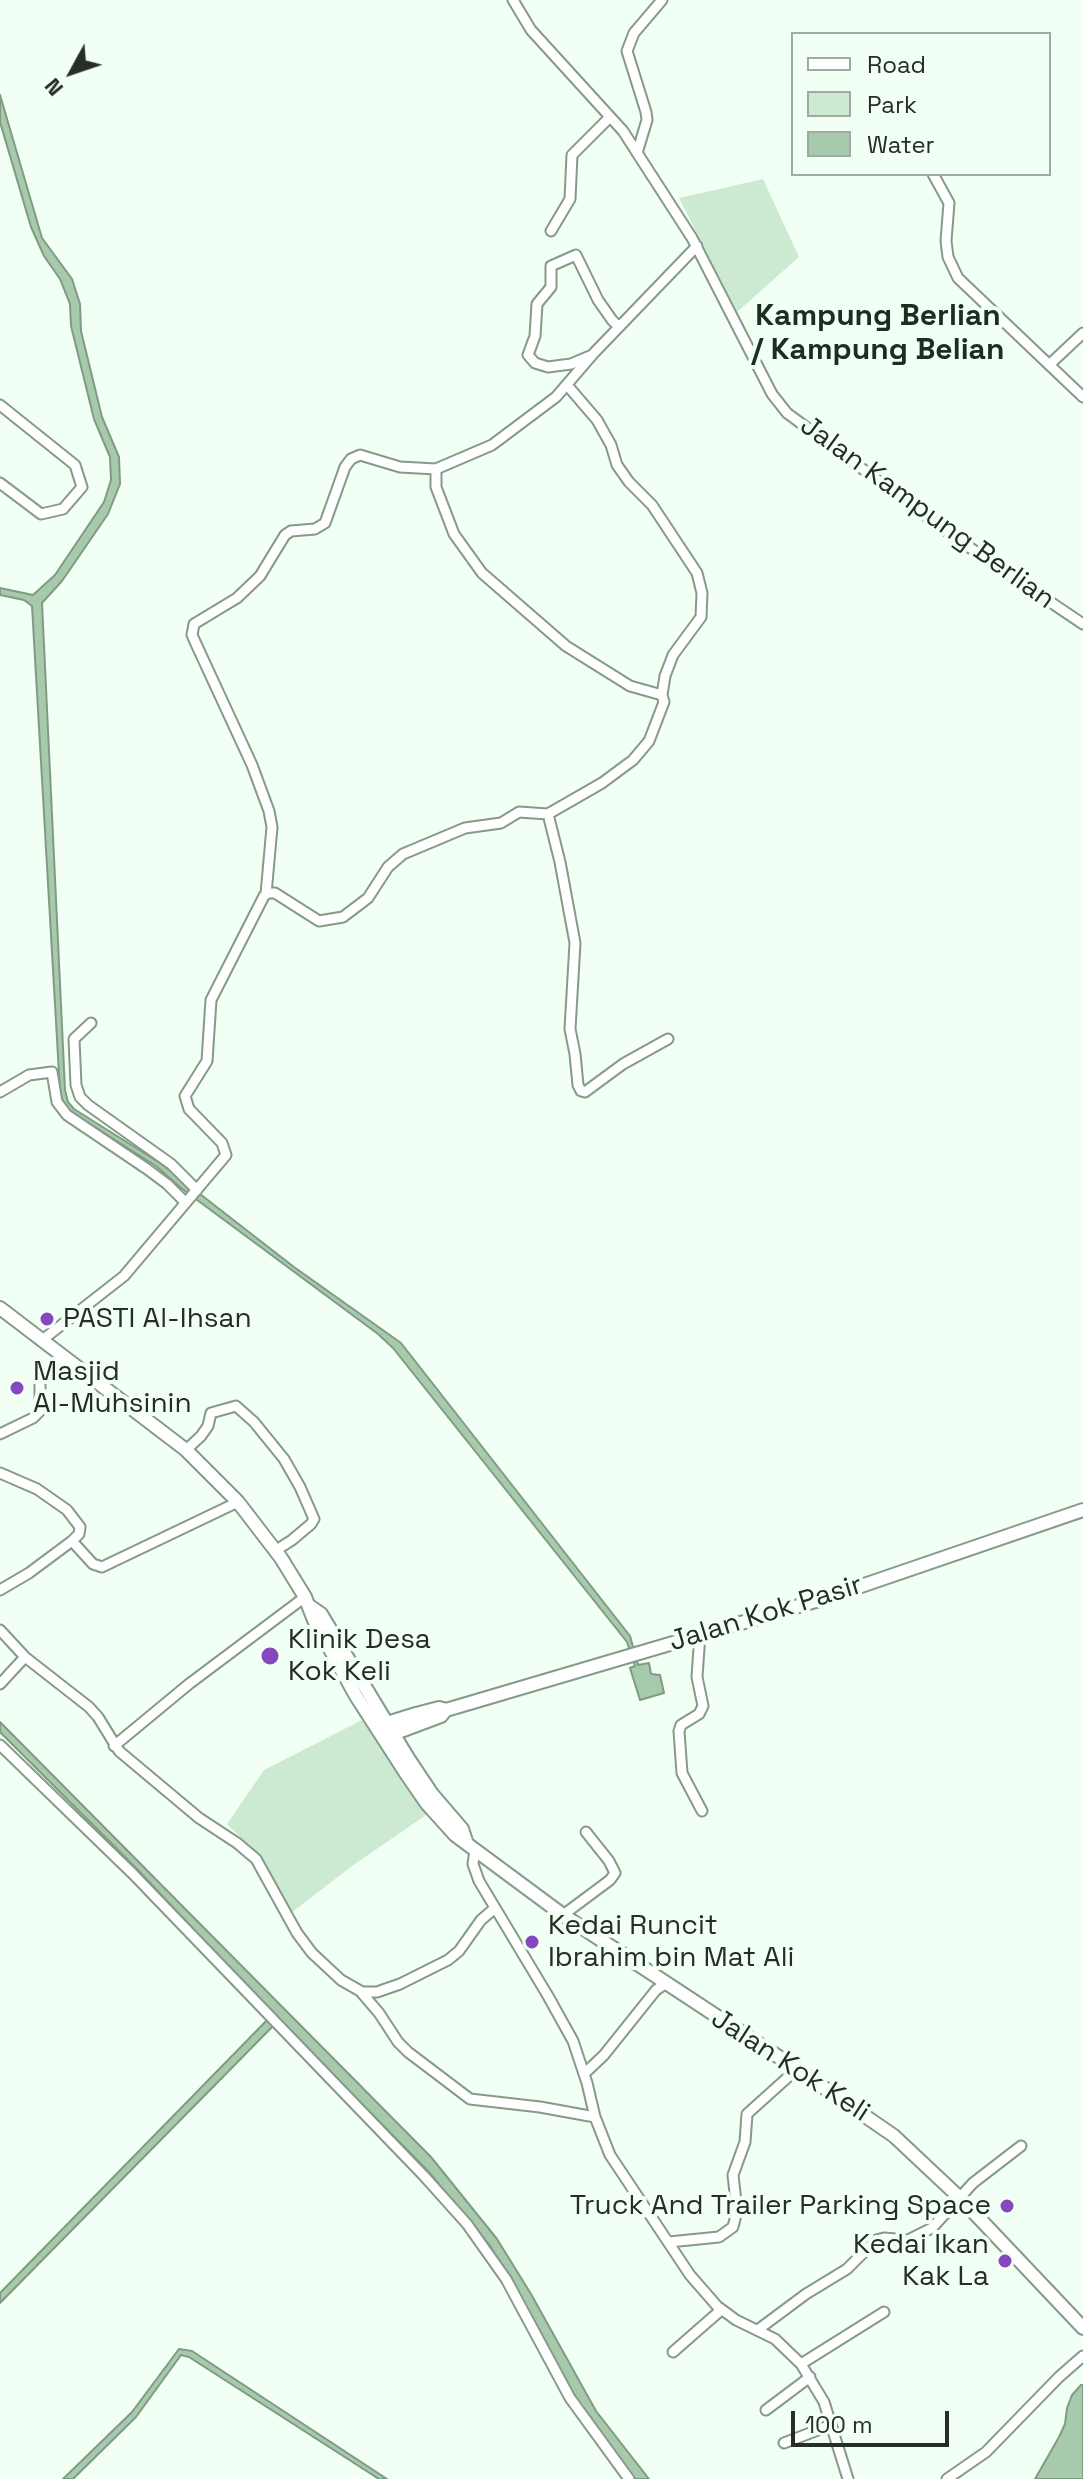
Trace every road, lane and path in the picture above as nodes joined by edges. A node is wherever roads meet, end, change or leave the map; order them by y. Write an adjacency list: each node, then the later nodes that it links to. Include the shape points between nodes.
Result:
1 (513, 0): 3 (street, Jalan Kampung Berlian, via 531,30)
2 (662, 0): 4 (street, via 634,33 627,51 647,120)
3 (610, 117): 4 (street, Jalan Kampung Berlian); 6 (street, via 572,155 570,199)
4 (637, 153): 7 (street, Jalan Kampung Berlian)
5 (934, 176): 11 (street, via 949,203 946,241 958,278)
6 (551, 231)
7 (697, 246): 8 (street); 17 (street, Jalan Kampung Berlian, via 772,394 787,413)
8 (619, 327): 10 (street); 10 (street, via 598,300 576,255 551,266 551,287 537,304 528,355 548,367)
9 (1083, 333): 11 (street)
10 (593, 354): 12 (street)
11 (1049, 365): 13 (street)
12 (567, 385): 15 (street, via 492,445); 18 (street, via 597,420 617,465 652,505 697,573 701,617 673,655)
13 (1083, 397)
14 (0, 405): 16 (street, via 75,465 82,487 63,509 41,514)
15 (436, 469): 18 (street, via 436,487 454,534 482,573 566,646 630,686); 20 (street, via 400,467 360,455 351,459 325,523 285,535 260,576 237,598 194,624 192,635 269,811)
16 (0, 483)
17 (1083, 624)
18 (662, 695): 19 (street, via 649,741 633,760)
19 (548, 814): 20 (street, via 519,812 501,823 465,828 403,854 358,907 329,921 314,919 275,893); 22 (street, via 575,943 570,1029 581,1091)
20 (266, 894): 24 (street, via 211,1000 207,1061 185,1096 189,1109 226,1150 223,1161)
21 (91, 1023): 24 (street, via 74,1039 80,1097 171,1164)
22 (668, 1039)
23 (0, 1092): 25 (street, via 29,1075 52,1072 57,1102 67,1115 147,1169)
24 (197, 1190): 25 (street)
25 (185, 1202): 27 (street, via 117,1283)
26 (0, 1308): 27 (street, Jalan Kok Keli)
27 (41, 1341): 28 (street, Jalan Kok Keli)
28 (62, 1356): 29 (street, via 40,1382 40,1411); 30 (street, Jalan Kok Keli)
29 (0, 1434)
30 (186, 1450): 32 (street, Jalan Kok Keli); 35 (street, via 208,1426 211,1413 236,1406 254,1422 284,1459 314,1519)
31 (0, 1473): 34 (street, via 67,1510 80,1527)
32 (238, 1502): 34 (street, via 105,1566 95,1565); 35 (street, Jalan Kok Keli)
33 (1083, 1510): 39 (street, Jalan Kok Pasir, via 829,1597)
34 (72, 1541): 36 (street)
35 (275, 1551): 37 (street, Jalan Kok Keli)
36 (0, 1590)
37 (308, 1602): 42 (street, Jalan Kok Keli); 43 (street, Jalan Kok Keli, via 321,1614); 47 (street, via 189,1684)
38 (0, 1630): 40 (street)
39 (700, 1634): 44 (street, Jalan Kok Pasir, via 439,1708); 50 (street, via 697,1677 703,1706 679,1731 682,1773)
40 (25, 1657): 41 (street); 47 (street, via 89,1707)
41 (0, 1684)
42 (356, 1696): 45 (street); 49 (street, Jalan Kok Keli)
43 (374, 1704): 44 (street); 45 (street, Jalan Kok Keli)
44 (420, 1718): 45 (street, Jalan Kok Pasir); 48 (street, via 408,1738)
45 (389, 1729): 48 (street, Jalan Kok Keli); 49 (street)
46 (0, 1745): 74 (street, via 133,1874 476,2235 506,2279 570,2398)
47 (114, 1746): 56 (street, via 247,1851 304,1944 334,1975)
48 (408, 1758): 52 (street, Jalan Kok Keli)
49 (405, 1772): 52 (street, Jalan Kok Keli, via 427,1804)
50 (702, 1811)
51 (586, 1832): 54 (street, via 615,1873)
52 (470, 1846): 53 (street, via 476,1874); 54 (street, Jalan Kok Keli)
53 (495, 1908): 56 (street, via 459,1951 436,1967 377,1992); 58 (street, via 558,2013)
54 (563, 1915): 55 (street, Jalan Kok Keli)
55 (665, 1984): 57 (street, Jalan Kok Keli); 58 (street)
56 (358, 1989): 59 (street, via 408,2052 470,2099)
57 (797, 2069): 61 (street, Jalan Kok Keli, via 894,2136); 62 (street, via 747,2114 745,2142 733,2175 733,2227 719,2237)
58 (584, 2074): 59 (street)
59 (595, 2117): 62 (street, via 610,2155)
60 (1021, 2146): 61 (street)
61 (960, 2198): 65 (street, Jalan Kok Keli); 66 (street, via 920,2235 876,2240 847,2269)
62 (669, 2242): 63 (street)
63 (721, 2310): 66 (street); 67 (street)
64 (884, 2312): 69 (street)
65 (1083, 2328)
66 (759, 2329): 69 (street)
67 (673, 2352)
68 (1083, 2356): 76 (street, via 986,2452)
69 (801, 2364): 70 (street)
70 (810, 2377): 71 (street); 72 (street)
71 (766, 2410)
72 (831, 2425): 73 (street); 75 (street)
73 (784, 2443)
74 (629, 2479)
75 (848, 2479)
76 (947, 2479)

